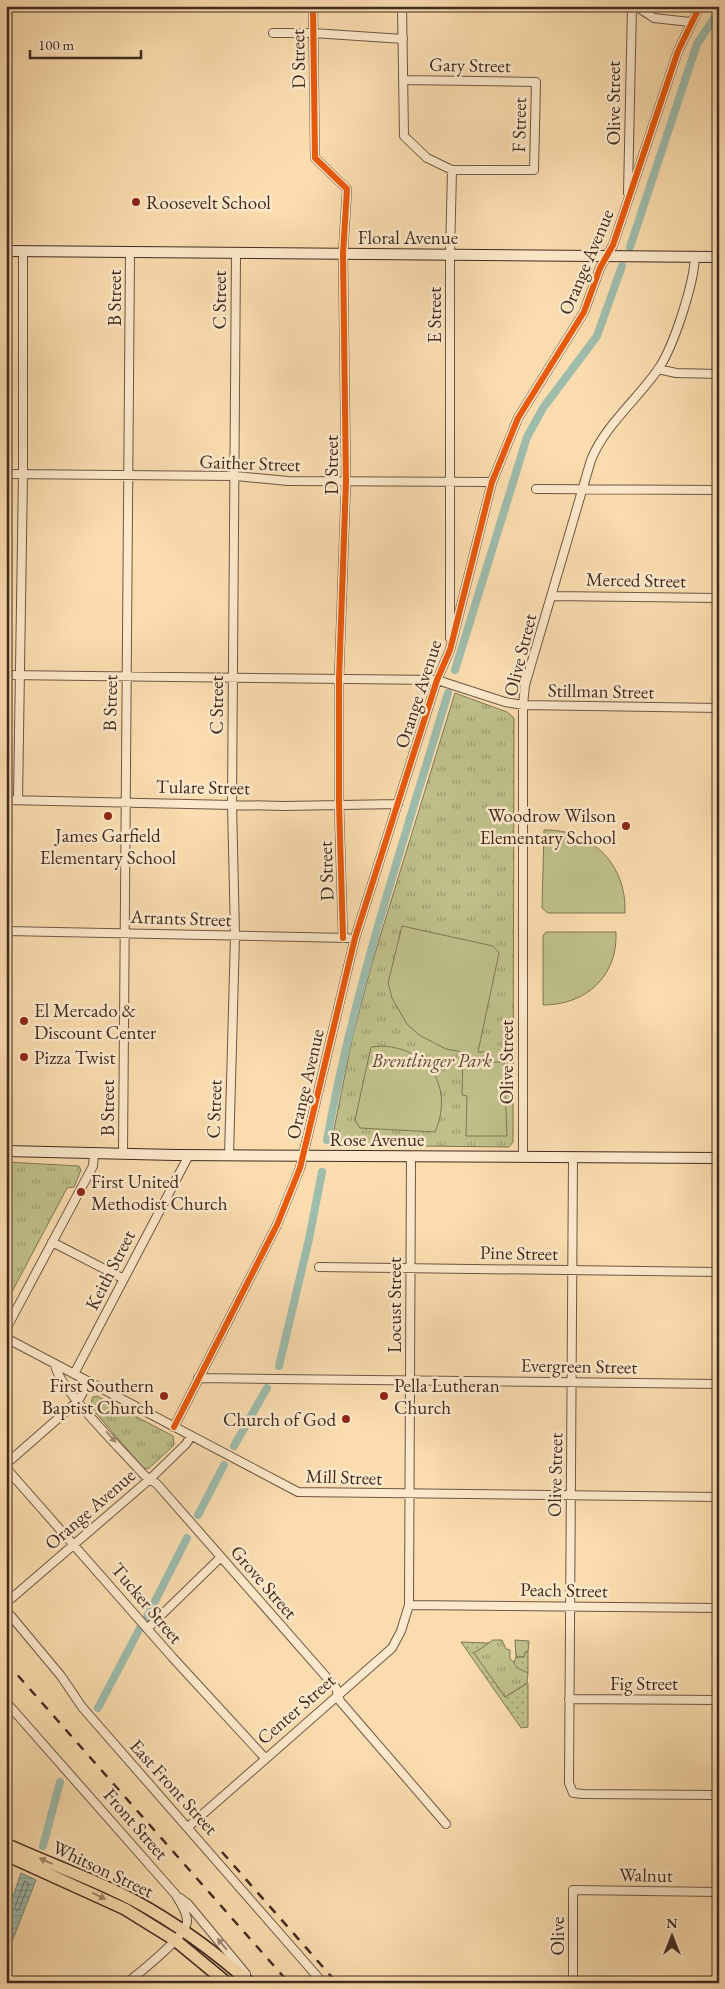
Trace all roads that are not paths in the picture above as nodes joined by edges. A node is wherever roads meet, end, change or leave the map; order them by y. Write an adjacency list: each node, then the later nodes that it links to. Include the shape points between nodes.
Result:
1 (313, 6): 7 (street, D Street)
2 (402, 6): 9 (street)
3 (632, 6): 13 (street, Olive Street)
4 (636, 6): 6 (street, via 654,18)
5 (700, 6): 6 (street, Orange Avenue)
6 (690, 22): 13 (street, Orange Avenue)
7 (313, 32): 8 (street); 9 (street); 18 (street, D Street, via 315,158 347,189)
8 (274, 33)
9 (403, 39): 10 (street)
10 (403, 80): 11 (street, Gary Street); 12 (street, via 404,136 427,158)
11 (536, 82): 12 (street, F Street, via 534,170)
12 (452, 170): 19 (street, E Street)
13 (628, 200): 20 (street, Orange Avenue)
14 (6, 251): 15 (street, Floral Avenue)
15 (23, 251): 16 (street, Floral Avenue); 26 (street)
16 (130, 253): 17 (street, Floral Avenue); 27 (street, B Street)
17 (236, 254): 18 (street, Floral Avenue); 28 (street, C Street)
18 (343, 254): 19 (street, Floral Avenue); 29 (street, D Street)
19 (450, 254): 20 (street, Floral Avenue); 30 (street, E Street)
20 (607, 256): 21 (street, Floral Avenue); 31 (street, Orange Avenue, via 584,312 518,418)
21 (695, 256): 22 (street, Floral Avenue); 23 (street, Olive Street, via 693,277 680,317)
22 (719, 256)
23 (658, 369): 24 (street, via 676,373); 33 (street, Olive Street, via 599,443)
24 (719, 374)
25 (6, 474): 26 (street, Gaither Street)
26 (23, 474): 27 (street, Gaither Street); 39 (street)
27 (129, 476): 28 (street, Gaither Street); 40 (street, B Street)
28 (235, 476): 29 (street, Gaither Street); 41 (street, C Street)
29 (346, 482): 30 (street, Gaither Street); 42 (street, D Street)
30 (451, 482): 31 (street, Gaither Street); 37 (street, E Street)
31 (492, 482): 37 (street, Orange Avenue)
32 (536, 489): 33 (street)
33 (582, 489): 34 (street); 35 (street, Olive Street)
34 (719, 490)
35 (552, 596): 36 (street, Merced Street); 44 (street, Olive Street, via 525,685)
36 (719, 598)
37 (450, 650): 43 (street, Orange Avenue)
38 (6, 675): 39 (street, Stillman Street)
39 (20, 675): 40 (street, Stillman Street); 47 (street)
40 (126, 676): 41 (street, Stillman Street); 48 (street, B Street)
41 (233, 678): 42 (street, Stillman Street); 49 (street, C Street)
42 (339, 679): 43 (street, Stillman Street); 50 (street, D Street)
43 (437, 680): 44 (street, Stillman Street); 51 (street, Orange Avenue)
44 (523, 705): 45 (street, Stillman Street); 64 (street, Olive Street)
45 (719, 708)
46 (6, 800): 47 (street, Tulare Street)
47 (18, 800): 48 (street, Tulare Street)
48 (125, 801): 49 (street, Tulare Street); 53 (street, B Street)
49 (232, 803): 50 (street, Tulare Street, via 284,806); 54 (street, C Street)
50 (339, 803): 51 (street, Tulare Street); 55 (street, D Street)
51 (398, 804): 56 (street, Orange Avenue)
52 (6, 931): 53 (street, Arrants Street)
53 (124, 933): 54 (street, Arrants Street); 59 (street, B Street)
54 (235, 936): 55 (street, Arrants Street); 61 (street, C Street)
55 (343, 938): 56 (street, Arrants Street)
56 (355, 938): 62 (street, Orange Avenue)
57 (6, 1151): 58 (street, Rose Avenue)
58 (94, 1154): 59 (street, Rose Avenue); 67 (street, via 93,1166)
59 (123, 1154): 60 (street, Rose Avenue)
60 (189, 1155): 61 (street, Rose Avenue); 72 (street, Keith Street)
61 (229, 1156): 62 (street, Rose Avenue)
62 (303, 1156): 63 (street, Rose Avenue); 77 (street, Orange Avenue, via 277,1225)
63 (411, 1156): 64 (street, Rose Avenue); 69 (street, Locust Street)
64 (523, 1156): 65 (street, Rose Avenue)
65 (573, 1157): 66 (street, Rose Avenue); 70 (street, Olive Street)
66 (719, 1158)
67 (52, 1242): 72 (street); 73 (street)
68 (318, 1267): 69 (street, Pine Street)
69 (411, 1268): 70 (street, Pine Street); 78 (street, Locust Street)
70 (573, 1270): 71 (street, Pine Street); 80 (street, Olive Street)
71 (719, 1272)
72 (124, 1280): 76 (street, Keith Street)
73 (6, 1330)
74 (6, 1338): 75 (street, Mill Street)
75 (55, 1365): 76 (street, Mill Street); 82 (street, Grove Street, via 57,1374)
76 (74, 1374): 79 (street, Mill Street)
77 (198, 1378): 78 (street, Evergreen Street); 83 (street, Orange Avenue)
78 (410, 1381): 80 (street, Evergreen Street); 87 (street, Locust Street)
79 (89, 1382): 82 (street); 83 (street, Mill Street)
80 (572, 1382): 81 (street, Evergreen Street); 88 (street, Olive Street)
81 (719, 1384)
82 (78, 1401): 85 (street); 86 (street, Grove Street, one-way to 86)
83 (174, 1427): 84 (street, Mill Street)
84 (191, 1436): 86 (street, Orange Avenue); 87 (street, Mill Street, via 298,1492)
85 (6, 1466): 90 (street, Tucker Street)
86 (150, 1479): 90 (street, Orange Avenue); 91 (street, Grove Street)
87 (410, 1494): 88 (street, Mill Street); 93 (street, Locust Street)
88 (571, 1496): 89 (street, Mill Street); 94 (street, Olive Street)
89 (719, 1497)
90 (75, 1544): 92 (street, Orange Avenue); 97 (street, Tucker Street)
91 (221, 1557): 97 (street); 98 (street, Grove Street)
92 (6, 1603)
93 (409, 1605): 94 (street, Peach Street); 98 (street, Center Street, via 392,1648)
94 (570, 1607): 95 (street, Peach Street); 99 (street, Olive Street)
95 (719, 1608)
96 (6, 1610): 105 (street, East Front Street, via 61,1676 82,1707)
97 (148, 1628): 102 (street, Tucker Street)
98 (338, 1694): 102 (street, Center Street); 104 (street, Grove Street, via 340,1701)
99 (569, 1699): 100 (street, Fig Street); 103 (street, Olive Street, via 569,1783 573,1793)
100 (719, 1700)
101 (6, 1702): 110 (street, Front Street)
102 (265, 1758): 105 (street, Center Street)
103 (719, 1795)
104 (446, 1824)
105 (188, 1827): 116 (street, East Front Street)
106 (6, 1844): 111 (main road, Whitson Street, one-way to 106, via 123,1895)
107 (6, 1855): 112 (main road, Whitson Street, one-way to 112, via 108,1900)
108 (573, 1890): 109 (street, Walnut); 117 (street, Olive)
109 (719, 1892)
110 (176, 1895): 111 (street, Front Street, via 186,1916); 115 (street, Front Street, one-way to 110, via 188,1904)
111 (183, 1929): 112 (street); 115 (main road, Whitson Street)
112 (175, 1940): 113 (street); 114 (main road, Whitson Street)
113 (127, 1983)
114 (227, 1983)
115 (251, 1983)
116 (323, 1983)
117 (573, 1983)

